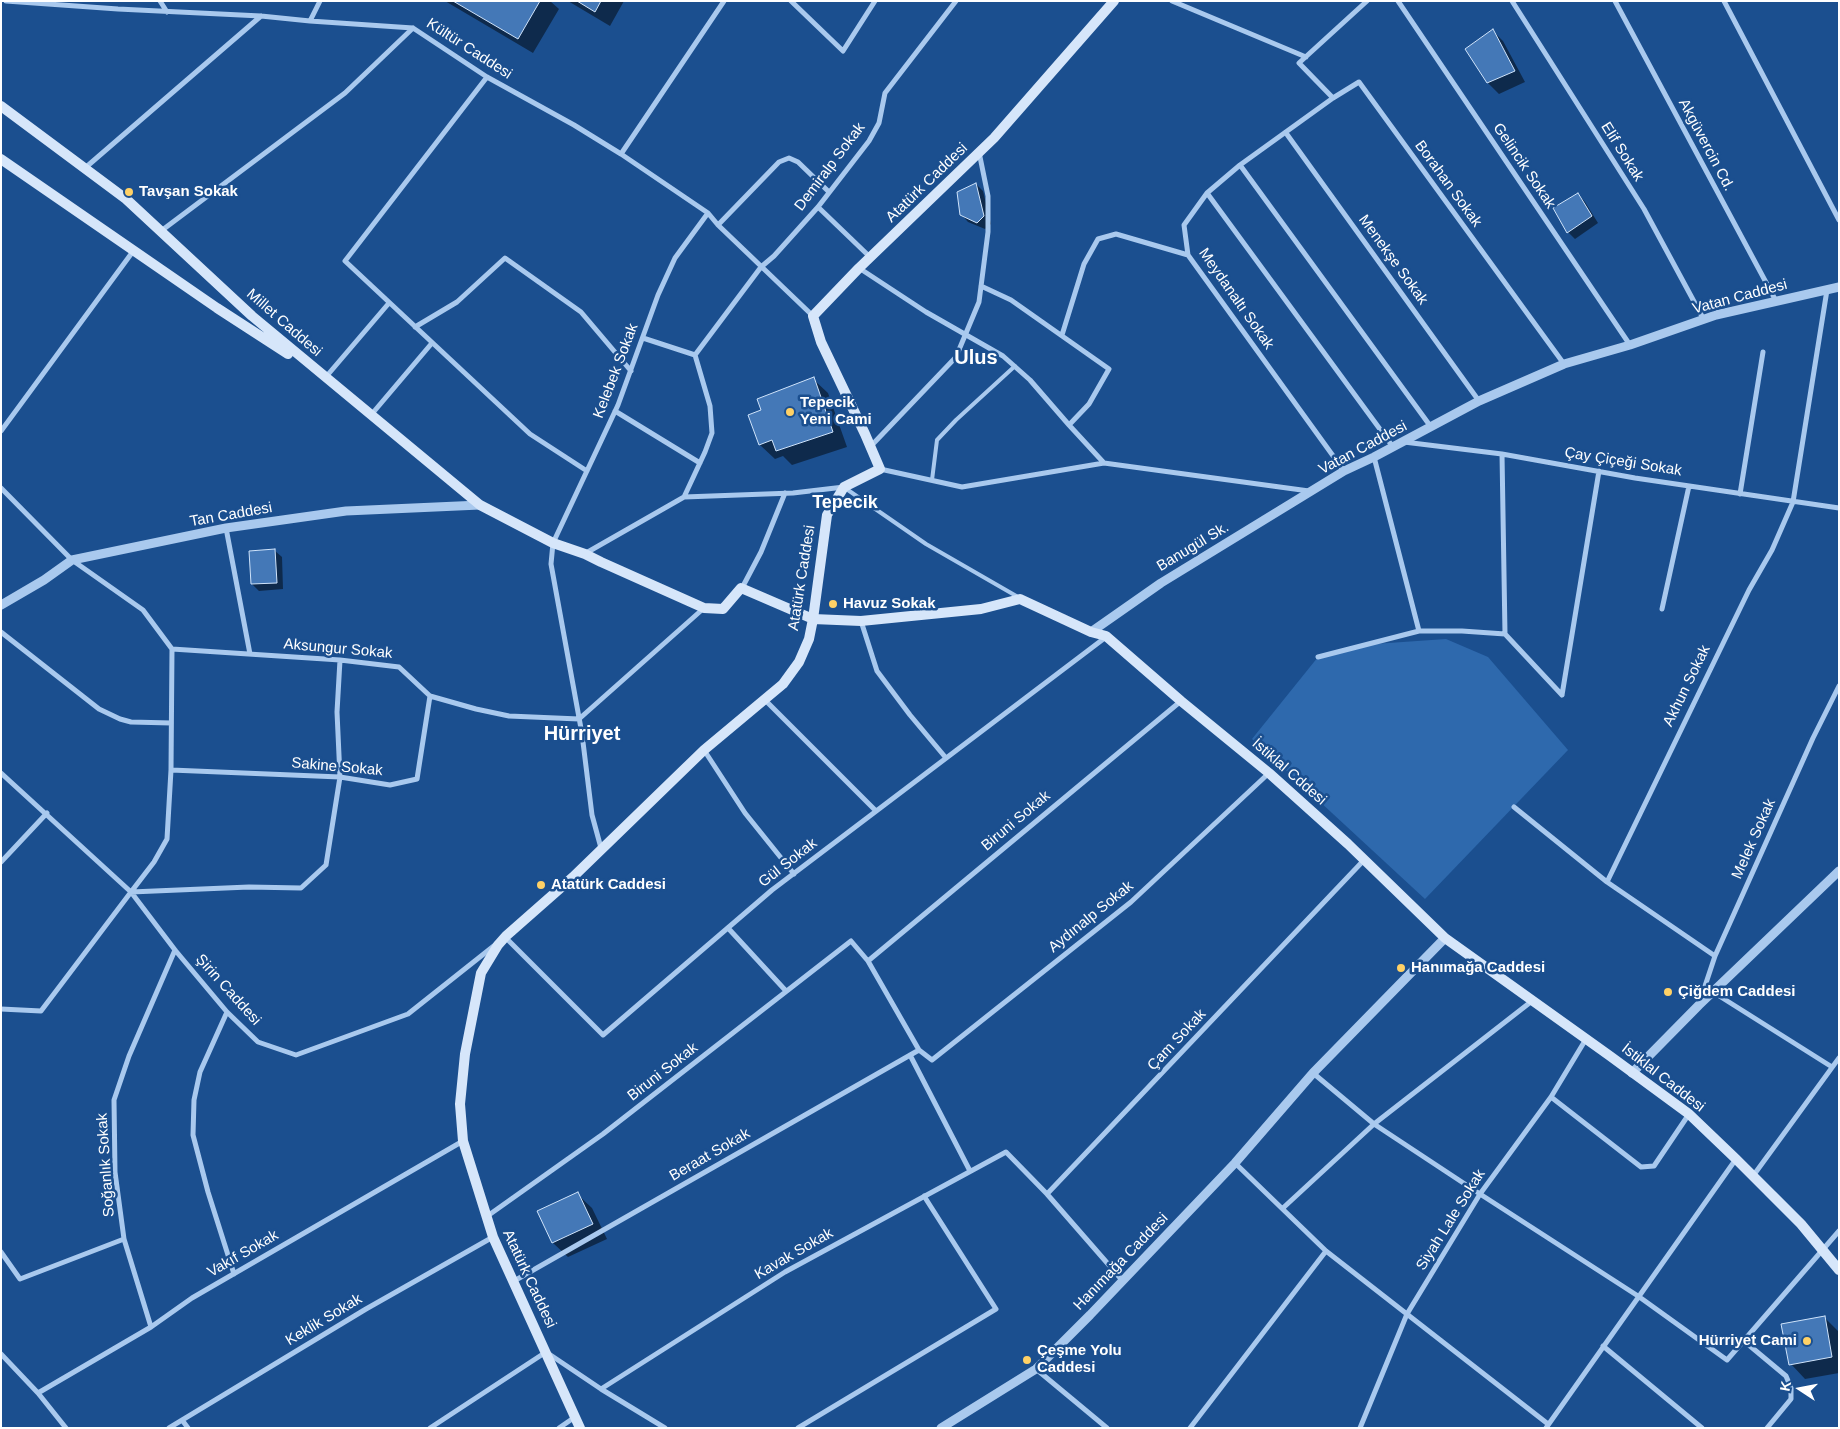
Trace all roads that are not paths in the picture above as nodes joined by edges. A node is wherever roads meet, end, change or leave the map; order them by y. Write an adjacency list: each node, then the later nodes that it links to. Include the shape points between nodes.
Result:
1 (6, 1): 15 (street, Kültür Caddesi)
2 (160, 1): 15 (street)
3 (320, 1): 17 (street)
4 (724, 1): 25 (street)
5 (791, 1): 6 (street, via 843,51)
6 (875, 1)
7 (956, 1): 29 (street, Demiralp Sokak, via 886,92 879,123 869,142)
8 (1114, 1): 24 (main road, Atatürk Caddesi)
9 (1172, 1): 19 (street)
10 (1367, 1): 19 (street)
11 (1398, 1): 53 (street, Gelincik Sokak)
12 (1512, 1): 47 (street, Elif Sokak, via 1644,209)
13 (1615, 1): 44 (street, Akgüvercin Cd.)
14 (1724, 1): 33 (street)
15 (167, 12): 16 (street, Kültür Caddesi)
16 (261, 16): 17 (street, Kültür Caddesi); 28 (street)
17 (310, 21): 18 (street, Kültür Caddesi)
18 (413, 28): 20 (street, Kültür Caddesi); 35 (street, via 345,93)
19 (1306, 57): 21 (street, via 1299,63)
20 (487, 77): 25 (street, Kültür Caddesi); 45 (street, via 345,260)
21 (1333, 98): 23 (street, Meydanaltı Sokak); 56 (street, Borahan Sokak, via 1359,82)
22 (1, 106): 28 (main road, Millet Caddesi)
23 (1286, 133): 27 (street, Meydanaltı Sokak); 60 (street, Menekşe Sokak)
24 (979, 152): 38 (main road, Atatürk Caddesi); 41 (street, via 988,196 988,232)
25 (621, 154): 32 (street, Kültür Caddesi)
26 (1, 159): 36 (main road, Millet Caddesi)
27 (1240, 165): 30 (street, Meydanaltı Sokak); 64 (street)
28 (85, 168): 35 (main road, Millet Caddesi)
29 (829, 192): 31 (street, Demiralp Sokak); 34 (street, via 798,162 789,158 779,162)
30 (1207, 193): 37 (street, Meydanaltı Sokak, via 1184,225); 68 (street)
31 (818, 207): 38 (street); 39 (street, Demiralp Sokak)
32 (708, 213): 34 (street, Kültür Caddesi); 51 (street, Kelebek Sokak, via 675,258)
33 (1839, 220)
34 (718, 225): 39 (street, Kültür Caddesi)
35 (161, 231): 59 (main road, Millet Caddesi, via 252,316)
36 (134, 250): 59 (main road, Millet Caddesi); 65 (street)
37 (1188, 255): 50 (street, via 1116,234 1098,239 1084,264); 75 (street, Meydanaltı Sokak)
38 (871, 258): 40 (main road, Atatürk Caddesi)
39 (761, 267): 46 (street, Kültür Caddesi); 55 (street, Demiralp Sokak)
40 (860, 268): 46 (main road, Atatürk Caddesi); 49 (street)
41 (981, 286): 49 (street, via 979,302); 50 (street, via 1011,300)
42 (1839, 286): 43 (street, Vatan Caddesi)
43 (1827, 290): 44 (street, Vatan Caddesi); 85 (street, Akhun Sokak)
44 (1776, 301): 47 (street, Vatan Caddesi)
45 (389, 303): 48 (street); 59 (street)
46 (813, 316): 67 (main road, via 821,342)
47 (1704, 320): 53 (street, Vatan Caddesi)
48 (415, 327): 52 (street); 58 (street, via 457,302 505,258 581,312)
49 (966, 335): 57 (street); 67 (street, via 956,357)
50 (1062, 335): 63 (street, via 1109,369 1089,404)
51 (643, 338): 55 (street); 58 (street, Kelebek Sokak)
52 (432, 343): 62 (street); 74 (street, via 530,434)
53 (1630, 344): 56 (street, Vatan Caddesi)
54 (1763, 352): 83 (street)
55 (695, 355): 71 (street, via 710,406 712,433)
56 (1564, 364): 60 (street, Vatan Caddesi)
57 (1015, 366): 63 (street); 77 (lane, via 937,440)
58 (631, 371): 61 (street, Kelebek Sokak)
59 (323, 376): 62 (main road)
60 (1479, 401): 64 (street, Vatan Caddesi)
61 (615, 411): 71 (street); 74 (street, Kelebek Sokak)
62 (371, 416): 86 (main road)
63 (1069, 425): 72 (street)
64 (1431, 427): 66 (street, Vatan Caddesi)
65 (1, 431)
66 (1404, 442): 68 (street, Vatan Caddesi); 69 (street, Çay Çiçeği Sokak)
67 (870, 447): 73 (main road)
68 (1393, 447): 70 (street, Vatan Caddesi)
69 (1502, 454): 76 (street, Çay Çiçeği Sokak); 102 (street)
70 (1374, 457): 75 (street, Vatan Caddesi); 99 (street)
71 (700, 463): 84 (street)
72 (1104, 463): 77 (street, Vatan Caddesi, via 962,486); 81 (street, Vatan Caddesi)
73 (880, 470): 77 (street, Vatan Caddesi); 80 (main road)
74 (587, 471): 89 (street, Kelebek Sokak)
75 (1344, 471): 81 (street, Vatan Caddesi)
76 (1599, 471): 78 (street, Çay Çiçeği Sokak); 102 (street, via 1562,695)
77 (932, 480)
78 (1690, 486): 83 (street, Çay Çiçeği Sokak); 96 (street)
79 (1, 488): 91 (street)
80 (844, 488): 82 (street); 93 (lane, via 926,544); 97 (main road, Atatürk Caddesi, via 827,515)
81 (1312, 492): 101 (street, Banugül Sk., via 1161,583)
82 (785, 493): 84 (street); 92 (street)
83 (1740, 494): 85 (street, Çay Çiçeği Sokak)
84 (684, 497): 90 (street)
85 (1793, 502): 87 (street, Çay Çiçeği Sokak); 128 (street, Akhun Sokak)
86 (480, 505): 88 (street, Tan Caddesi, via 346,511); 89 (main road)
87 (1839, 508)
88 (226, 528): 91 (street, Tan Caddesi); 105 (street)
89 (553, 543): 90 (main road); 112 (street, via 551,564)
90 (585, 554): 95 (main road)
91 (72, 560): 94 (street, Tan Caddesi); 104 (street, via 142,610)
92 (742, 588): 95 (main road, via 722,608); 97 (main road)
93 (1020, 598): 98 (main road, via 981,609); 101 (main road)
94 (1, 605)
95 (704, 608): 112 (street)
96 (1662, 610)
97 (813, 619): 98 (main road); 110 (main road, Atatürk Caddesi, via 799,662 783,684)
98 (861, 621): 115 (street, via 877,671)
99 (1419, 631): 102 (street); 106 (street)
100 (1, 632): 113 (street, via 99,709 131,722)
101 (1091, 632): 103 (main road)
102 (1505, 634)
103 (1106, 636): 111 (main road, İstiklal Cddesi); 115 (street, Gül Sokak)
104 (172, 649): 105 (street, Aksungur Sokak); 113 (street)
105 (250, 654): 107 (street, Aksungur Sokak)
106 (1318, 657)
107 (340, 660): 109 (street, Aksungur Sokak, via 399,667); 119 (street, via 337,712)
108 (1839, 686): 134 (street, Melek Sokak)
109 (430, 696): 112 (street, Aksungur Sokak, via 509,716); 119 (street, Sakine Sokak, via 417,778 390,785)
110 (765, 700): 114 (main road, Atatürk Caddesi); 121 (street)
111 (1181, 701): 118 (main road, İstiklal Cddesi); 135 (street, Biruni Sokak)
112 (579, 719): 123 (street, via 592,814)
113 (171, 723): 116 (street)
114 (704, 750): 123 (main road, Atatürk Caddesi); 127 (street, via 745,814)
115 (946, 758): 121 (street, Gül Sokak)
116 (171, 770): 119 (street, Sakine Sokak); 129 (street, via 167,839)
117 (1, 773): 122 (street, Şirin Caddesi)
118 (1269, 773): 124 (main road, İstiklal Cddesi); 143 (street, Aydınalp Sokak, via 1130,902 932,1060)
119 (340, 778): 129 (street, via 326,865 301,888)
120 (1514, 807): 128 (street)
121 (876, 811): 127 (street, Gül Sokak)
122 (47, 813): 125 (street); 129 (street, Şirin Caddesi)
123 (601, 848): 131 (main road, Atatürk Caddesi)
124 (1365, 860): 132 (main road, İstiklal Cddesi); 157 (street, Çam Sokak)
125 (1, 862)
126 (1839, 871): 137 (street)
127 (794, 874): 130 (street, Gül Sokak)
128 (1607, 882): 134 (street)
129 (131, 892): 133 (street, Şirin Caddesi); 140 (street, via 41,1011)
130 (728, 928): 131 (street, Gül Sokak, via 603,1035); 136 (street)
131 (506, 936): 141 (street, Şirin Caddesi, via 408,1014 296,1055 258,1042); 152 (main road, Atatürk Caddesi, via 481,974 472,1014 460,1104)
132 (1445, 938): 138 (main road, İstiklal Caddesi); 148 (street, Hanımağa Caddesi)
133 (175, 950): 141 (street, Şirin Caddesi); 164 (street, Soğanlık Sokak, via 129,1056 114,1100 115,1172)
134 (1715, 956): 139 (street, Melek Sokak)
135 (868, 962): 136 (street, Biruni Sokak, via 851,941); 143 (street)
136 (786, 991): 161 (street, Biruni Sokak, via 603,1134)
137 (1713, 992): 139 (street); 146 (street)
138 (1532, 1000): 142 (main road, İstiklal Caddesi); 151 (street)
139 (1699, 1005): 147 (street)
140 (1, 1010)
141 (227, 1012): 169 (street, via 200,1072 194,1100 193,1134)
142 (1587, 1039): 147 (main road, İstiklal Caddesi); 149 (street, Siyah Lale Sokak)
143 (919, 1050): 144 (street, Beraat Sokak)
144 (910, 1056): 155 (street); 171 (street, Beraat Sokak)
145 (1839, 1058): 146 (street)
146 (1832, 1067): 156 (street)
147 (1632, 1072): 150 (main road, İstiklal Caddesi)
148 (1313, 1073): 151 (street); 154 (street, Hanımağa Caddesi)
149 (1551, 1097): 150 (street, via 1641,1167 1654,1166); 158 (street, Siyah Lale Sokak)
150 (1689, 1114): 153 (main road, İstiklal Caddesi)
151 (1374, 1124): 158 (street); 160 (street)
152 (463, 1141): 161 (main road, Atatürk Caddesi); 169 (street, Vakıf Sokak)
153 (1736, 1159): 156 (main road, İstiklal Caddesi); 172 (street)
154 (1235, 1162): 160 (street); 170 (street, Hanımağa Caddesi)
155 (970, 1171): 157 (street, Kavak Sokak, via 1006,1152); 159 (street, Kavak Sokak)
156 (1754, 1176): 167 (main road, İstiklal Caddesi, via 1801,1224)
157 (1047, 1194): 170 (street)
158 (1480, 1194): 172 (street); 173 (street, Siyah Lale Sokak)
159 (924, 1196): 180 (street, Kavak Sokak, via 785,1272); 192 (street, via 996,1309)
160 (1283, 1208): 165 (street)
161 (486, 1218): 163 (main road, Atatürk Caddesi)
162 (1839, 1232): 167 (street)
163 (493, 1237): 171 (main road, Atatürk Caddesi); 183 (street, Keklik Sokak)
164 (124, 1239): 166 (street, via 20,1279); 174 (street, Soğanlık Sokak)
165 (1326, 1250): 173 (street); 195 (street)
166 (1, 1252)
167 (1822, 1252): 168 (main road, İstiklal Caddesi); 175 (street)
168 (1839, 1270)
169 (234, 1274): 174 (street, Vakıf Sokak)
170 (1122, 1280): 179 (street, Hanımağa Caddesi)
171 (514, 1281): 177 (main road, Atatürk Caddesi)
172 (1638, 1296): 175 (street, via 1727,1360); 176 (street)
173 (1407, 1314): 184 (street); 196 (street, Siyah Lale Sokak)
174 (151, 1327): 181 (street, Vakıf Sokak)
175 (1744, 1341): 198 (street, via 1786,1376 1791,1388 1791,1399)
176 (1603, 1346): 184 (street); 197 (street)
177 (546, 1352): 180 (street); 182 (main road, Atatürk Caddesi); 188 (street)
178 (1, 1354): 181 (street)
179 (1036, 1369): 193 (street, Hanımağa Caddesi); 194 (street)
180 (601, 1389): 191 (street)
181 (38, 1393): 185 (street)
182 (575, 1417): 189 (street); 190 (main road, Atatürk Caddesi)
183 (182, 1420): 186 (street, Keklik Sokak); 187 (street)
184 (1547, 1426)
185 (66, 1428)
186 (169, 1428)
187 (188, 1428)
188 (430, 1428)
189 (559, 1428)
190 (580, 1428)
191 (666, 1428)
192 (798, 1428)
193 (941, 1428)
194 (1107, 1428)
195 (1190, 1428)
196 (1360, 1428)
197 (1702, 1428)
198 (1767, 1428)

